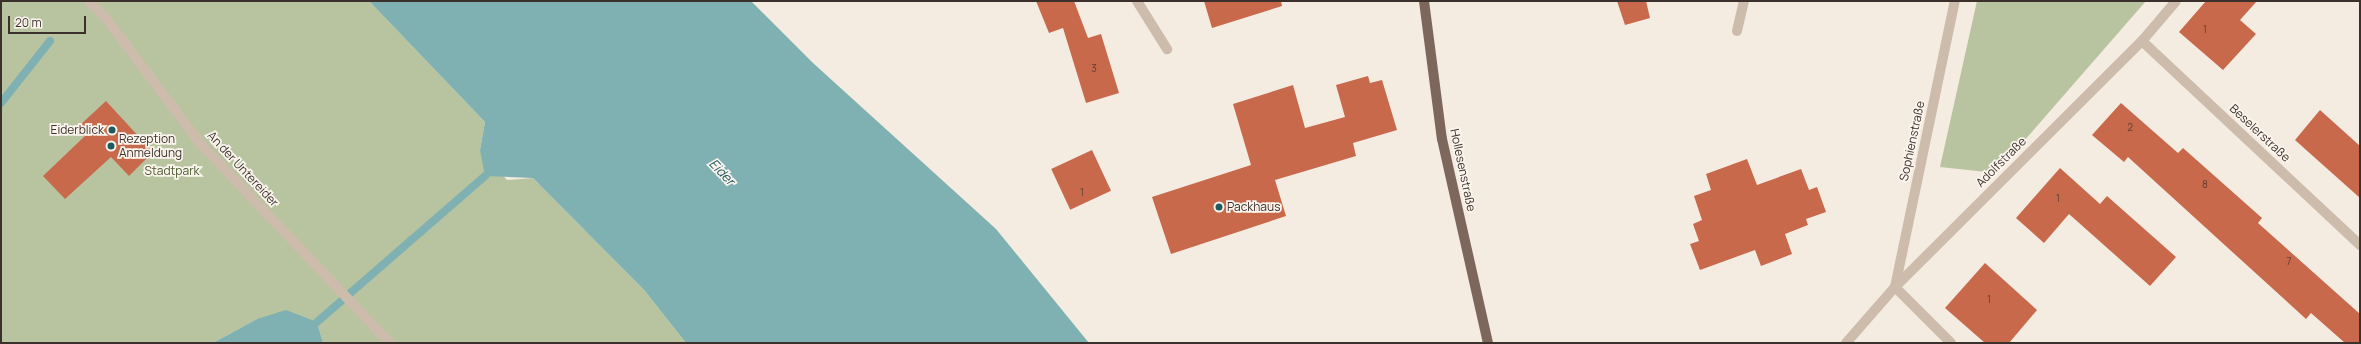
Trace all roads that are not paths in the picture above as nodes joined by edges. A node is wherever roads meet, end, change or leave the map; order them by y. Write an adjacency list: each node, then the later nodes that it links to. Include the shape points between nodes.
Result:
1 (89, 1): 12 (street, An der Untereider, via 106,17 200,143)
2 (1136, 1): 9 (street)
3 (1424, 1): 13 (main road, Hollesenstraße, via 1442,139)
4 (1744, 1): 7 (street)
5 (1955, 1): 11 (street, Sophienstraße)
6 (2176, 1): 8 (street, Adolfstraße)
7 (1737, 31)
8 (2142, 41): 10 (street, Beselerstraße); 11 (street, Adolfstraße)
9 (1167, 49)
10 (2360, 245)
11 (1895, 287): 14 (street, Adolfstraße); 15 (street)
12 (390, 343)
13 (1488, 343)
14 (1846, 343)
15 (1951, 343)

